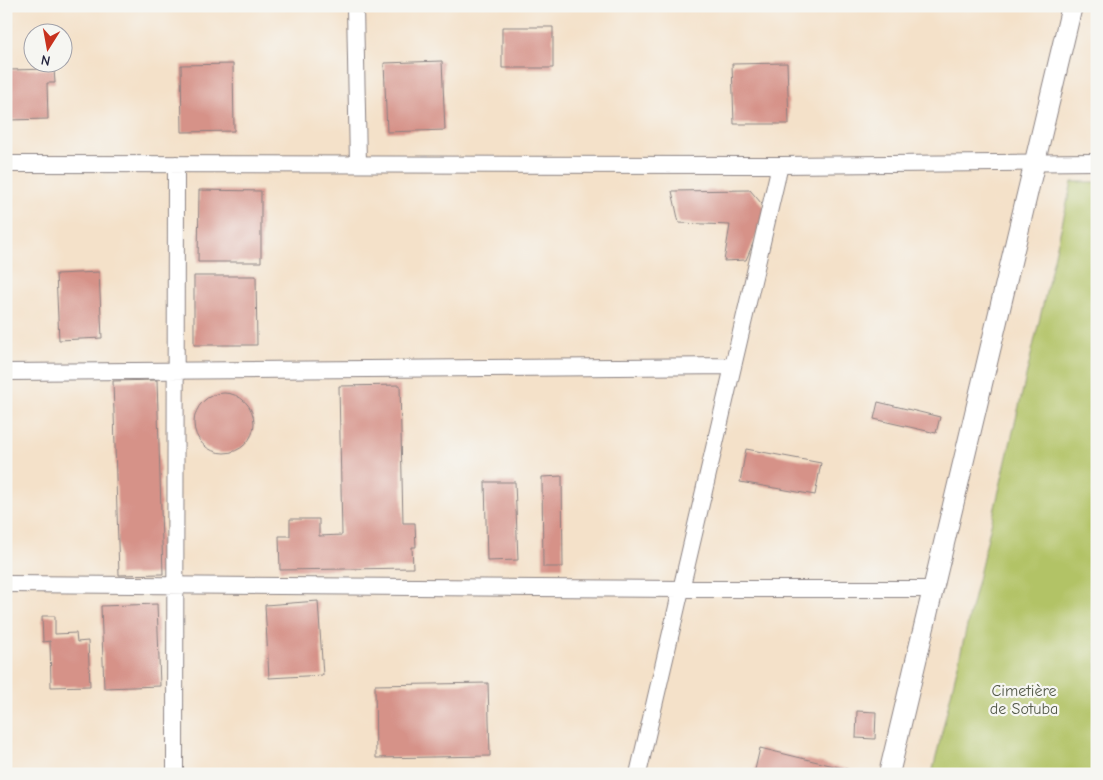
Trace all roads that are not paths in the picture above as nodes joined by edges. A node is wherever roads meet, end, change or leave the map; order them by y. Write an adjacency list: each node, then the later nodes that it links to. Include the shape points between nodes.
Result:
1 (355, 6): 7 (street)
2 (1072, 6): 4 (street)
3 (1097, 162): 4 (street)
4 (1034, 163): 8 (street); 15 (street)
5 (6, 164): 6 (street)
6 (176, 164): 7 (street); 10 (street)
7 (358, 164): 8 (street)
8 (780, 165): 9 (street)
9 (733, 366): 10 (street); 14 (street)
10 (175, 370): 11 (street); 13 (street)
11 (6, 372)
12 (6, 584): 13 (street)
13 (175, 585): 14 (street); 16 (street)
14 (681, 589): 15 (street); 17 (street)
15 (933, 589): 18 (street)
16 (175, 774)
17 (638, 774)
18 (889, 774)

